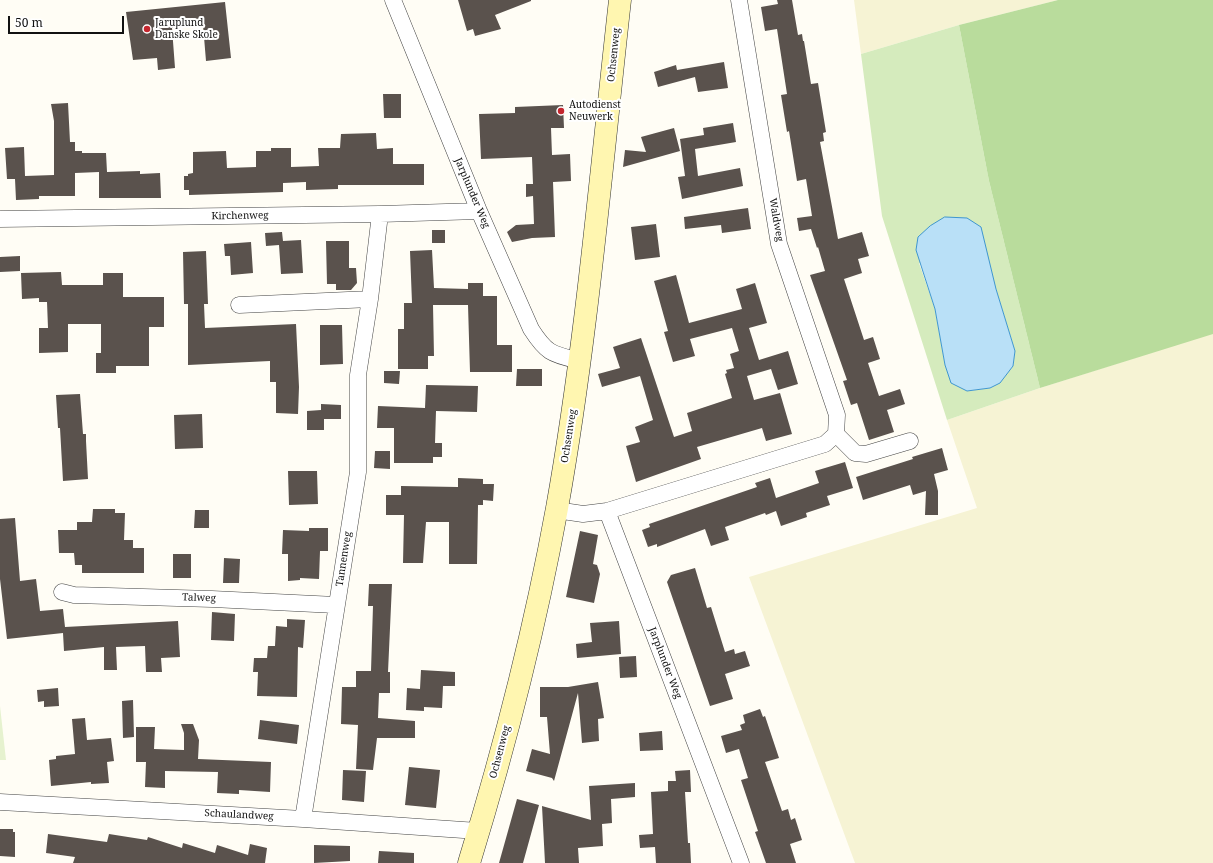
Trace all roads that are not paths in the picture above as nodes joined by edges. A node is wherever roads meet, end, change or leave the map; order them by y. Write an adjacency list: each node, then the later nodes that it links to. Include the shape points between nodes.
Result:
1 (393, 0): 4 (street, Jarplunder Weg)
2 (620, 0): 9 (main road, Ochsenweg)
3 (738, 0): 10 (street, Waldweg, via 779,244 836,415)
4 (479, 211): 5 (street, Kirchenweg); 9 (street, Jarplunder Weg, via 531,328 542,346 556,355)
5 (380, 214): 6 (street, Kirchenweg); 7 (street, Tannenweg)
6 (0, 219)
7 (370, 299): 8 (street); 15 (street, Tannenweg, via 358,376 358,472)
8 (239, 305)
9 (580, 361): 12 (main road, Ochsenweg)
10 (836, 434): 11 (street, via 855,454 866,454); 13 (street, via 825,444)
11 (910, 441)
12 (556, 510): 13 (street, via 583,514); 18 (main road, Ochsenweg, via 529,645)
13 (607, 511): 20 (street, Jarplunder Weg)
14 (62, 592): 15 (street, Talweg, via 74,595)
15 (336, 605): 17 (street, Tannenweg)
16 (0, 802): 17 (street, Schaulandweg)
17 (303, 819): 18 (street, Schaulandweg)
18 (478, 831): 19 (main road, Ochsenweg)
19 (469, 863)
20 (741, 863)

